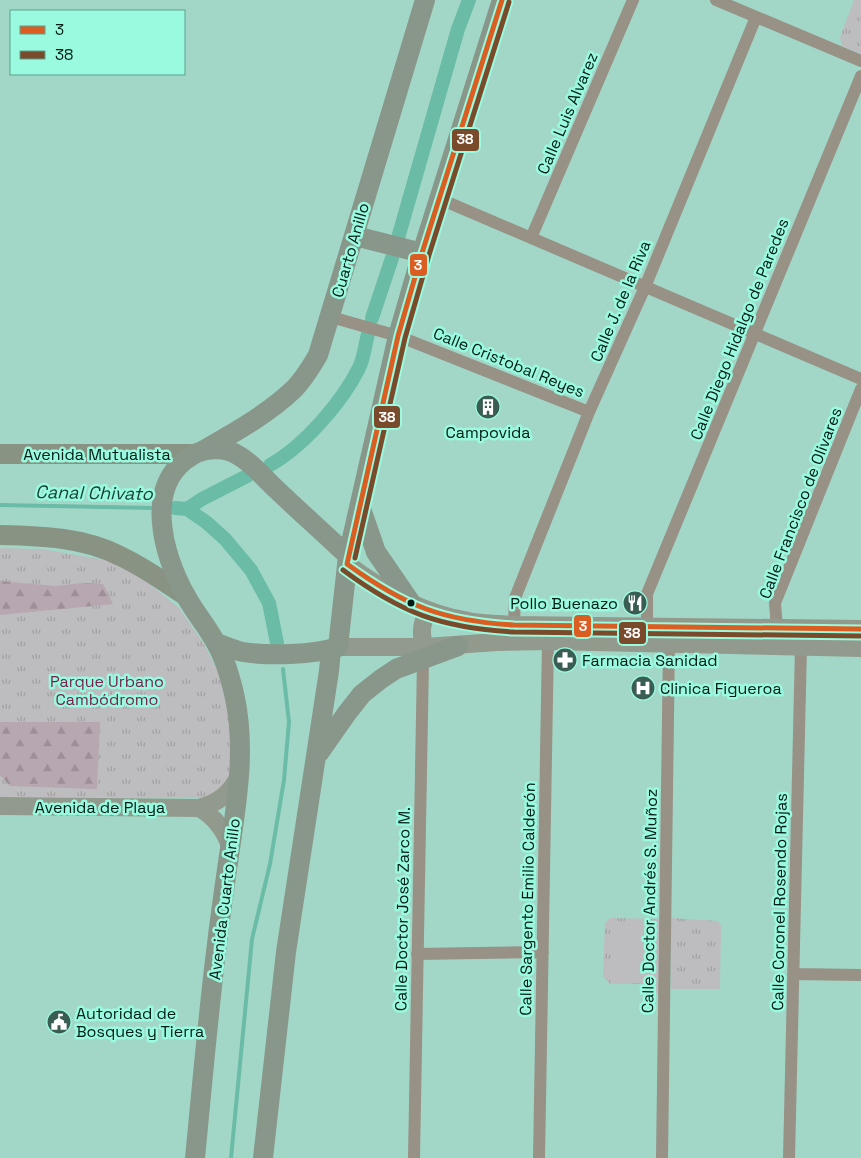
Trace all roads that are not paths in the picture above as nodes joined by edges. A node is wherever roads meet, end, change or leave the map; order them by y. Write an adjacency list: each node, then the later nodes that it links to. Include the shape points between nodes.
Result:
1 (425, 0): 9 (highway, Cuarto Anillo)
2 (502, 0): 8 (highway)
3 (633, 0): 10 (street, Calle Luis Alvarez)
4 (716, 0): 5 (street)
5 (756, 17): 6 (street); 12 (street, Calle J. de la Riva)
6 (861, 61)
7 (861, 76): 15 (street, Calle Diego Hidalgo de Paredes)
8 (440, 199): 10 (street); 11 (highway)
9 (355, 236): 11 (highway); 13 (highway, Cuarto Anillo)
10 (531, 238): 12 (street)
11 (414, 251): 14 (highway)
12 (645, 287): 15 (street); 18 (street, Calle J. de la Riva)
13 (331, 317): 14 (street, Calle Cristobal Reyes); 19 (highway, Cuarto Anillo, via 318,355 295,388 242,428)
14 (391, 334): 18 (street, Calle Cristobal Reyes); 22 (highway)
15 (754, 334): 16 (street); 28 (street, Calle Diego Hidalgo de Paredes, via 647,594)
16 (861, 379)
17 (861, 389): 29 (street, Calle Francisco de Olivares, via 776,603)
18 (589, 412): 27 (street, Calle J. de la Riva, via 515,598)
19 (199, 452): 20 (main road, Avenida Mutualista); 21 (highway, Cuarto Anillo, via 176,469); 24 (highway, via 228,451 248,463)
20 (0, 454)
21 (162, 496): 25 (highway, Avenida Cuarto Anillo, via 165,545)
22 (360, 504): 24 (highway); 26 (highway, via 376,552)
23 (0, 535): 25 (main road, via 43,536 82,542 147,570)
24 (348, 560): 26 (main road, via 370,582); 36 (highway)
25 (186, 596): 32 (highway, Avenida Cuarto Anillo)
26 (420, 607): 27 (main road, via 468,621); 38 (main road, via 424,620 421,629)
27 (514, 625): 28 (main road)
28 (647, 627): 29 (main road)
29 (777, 629): 30 (main road)
30 (861, 629)
31 (548, 641): 33 (main road); 34 (main road); 44 (street, Calle Sargento Emilio Calderón)
32 (217, 643): 36 (highway, via 242,652 267,654); 40 (highway, Avenida Cuarto Anillo, via 229,671 235,701)
33 (669, 644): 35 (main road); 52 (street, Calle Doctor Andrés S. Muñoz)
34 (458, 646): 38 (highway)
35 (801, 647): 37 (main road); 46 (street, Calle Coronel Rosendo Rojas)
36 (334, 648): 38 (main road); 39 (highway)
37 (861, 648)
38 (424, 653): 39 (highway, via 362,694); 45 (street, Calle Doctor José Zarco M.)
39 (315, 759): 49 (highway, via 286,952)
40 (239, 776): 42 (main road, Avenida de Playa, via 224,797); 43 (highway, Avenida Cuarto Anillo)
41 (0, 806): 42 (main road, Avenida de Playa)
42 (199, 808): 43 (main road, via 222,828)
43 (230, 846): 48 (highway, Avenida Cuarto Anillo)
44 (543, 952): 45 (street); 51 (street, Calle Sargento Emilio Calderón)
45 (417, 954): 50 (street, Calle Doctor José Zarco M.)
46 (793, 974): 47 (street); 53 (street, Calle Coronel Rosendo Rojas)
47 (861, 975)
48 (195, 1158)
49 (263, 1158)
50 (414, 1158)
51 (539, 1158)
52 (662, 1158)
53 (788, 1158)

